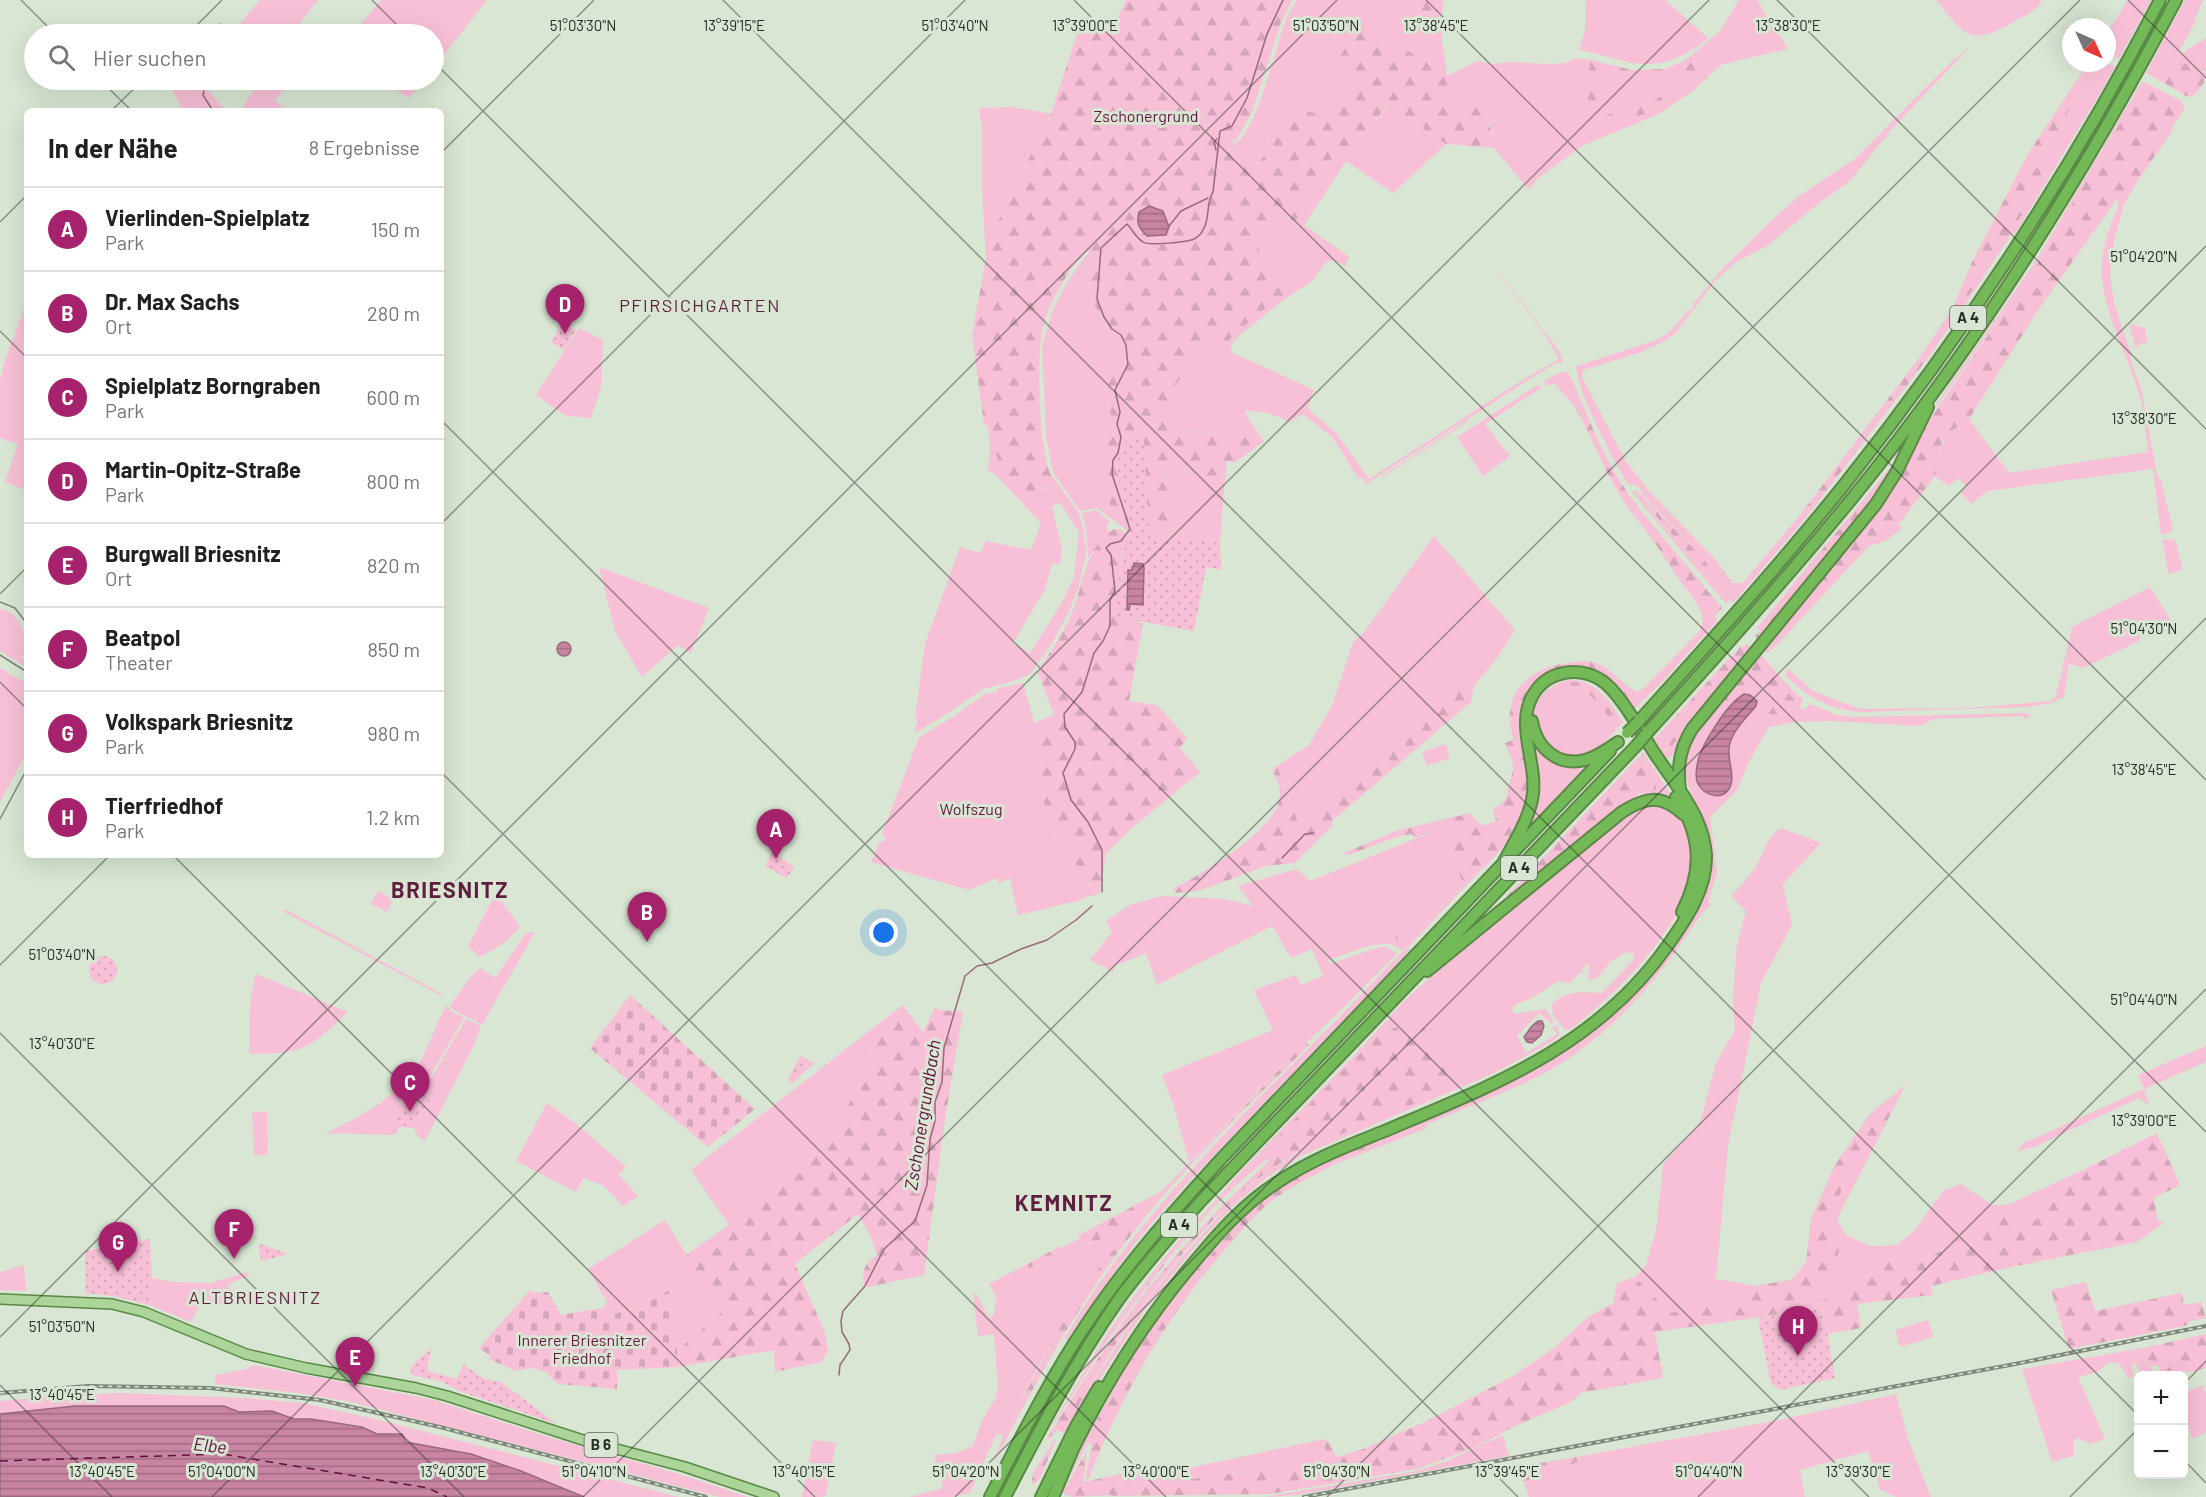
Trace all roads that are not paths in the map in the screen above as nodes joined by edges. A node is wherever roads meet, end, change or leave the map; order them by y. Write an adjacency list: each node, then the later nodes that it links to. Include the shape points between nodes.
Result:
1 (2160, 0): 4 (highway, A 4, bridge, via 2049,195 1936,364 1811,525)
2 (2176, 0): 3 (highway, A 4, via 2061,202)
3 (1940, 383): 5 (highway, via 1883,495 1692,729 1684,742 1678,769); 8 (highway, A 4, bridge, via 1886,455 1742,629 1636,746)
4 (1618, 742): 6 (highway, via 1586,760 1560,759 1543,748 1534,732 1536,703 1548,687 1562,679 1583,679 1598,686 1610,698); 7 (highway, A 4)
5 (1680, 792): 7 (highway, A 4, via 1611,689 1585,673 1562,673 1536,690 1528,704 1533,799); 14 (highway, via 1701,832 1705,872 1693,905 1655,964 1617,1003 1551,1054 1480,1090 1319,1158 1246,1206 1185,1273 1137,1339 1078,1440)
6 (1686, 816): 8 (highway, via 1656,799 1636,803); 13 (highway, via 1697,848 1695,880 1673,928 1635,976 1577,1028 1528,1060 1488,1081 1299,1161 1241,1203 1180,1270 1129,1338 1086,1407)
7 (1502, 865): 11 (highway, A 4, via 1221,1159 1141,1250 1070,1350)
8 (1401, 991): 10 (highway, A 4, via 1201,1201 1140,1273 1071,1374)
9 (0, 1299): 12 (main road, B 6, via 99,1303 137,1310 246,1354 458,1399)
10 (1007, 1493)
11 (991, 1494)
12 (774, 1497)
13 (1041, 1497)
14 (1053, 1497)

